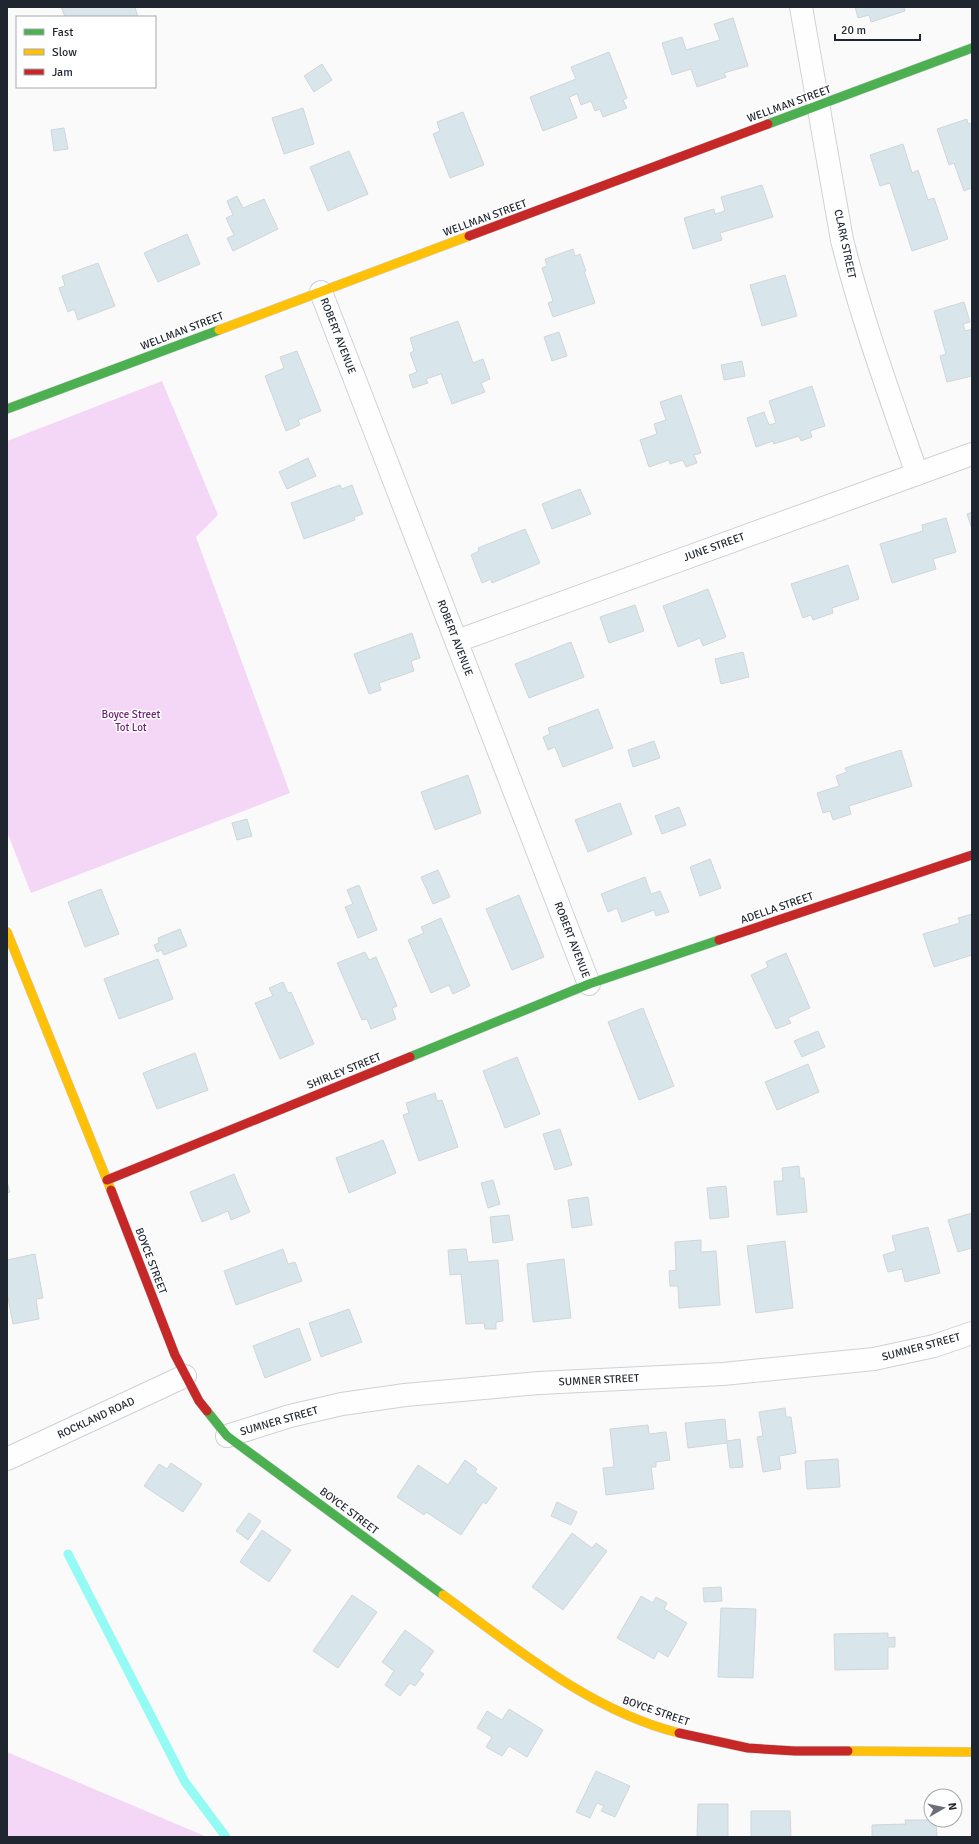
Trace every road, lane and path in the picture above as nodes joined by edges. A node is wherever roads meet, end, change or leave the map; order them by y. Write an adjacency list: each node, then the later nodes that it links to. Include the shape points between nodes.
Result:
1 (801, 7): 3 (street, CLARK STREET)
2 (972, 48): 3 (street, WELLMAN STREET)
3 (819, 106): 4 (street, WELLMAN STREET); 7 (street, CLARK STREET, via 842,240 857,299)
4 (321, 292): 5 (street, WELLMAN STREET); 8 (street, ROBERT AVENUE)
5 (7, 409)
6 (972, 454): 7 (street, JUNE STREET)
7 (917, 474): 8 (street, JUNE STREET)
8 (456, 641): 11 (street, ROBERT AVENUE)
9 (972, 855): 11 (street, ADELLA STREET)
10 (7, 932): 12 (street, BOYCE STREET)
11 (589, 984): 12 (street, SHIRLEY STREET)
12 (107, 1180): 14 (street, BOYCE STREET)
13 (972, 1333): 15 (street, SUMNER STREET, via 934,1346 874,1359 724,1374 539,1384 405,1395 342,1404 290,1416)
14 (185, 1376): 15 (street, BOYCE STREET, via 199,1401); 16 (street, ROCKLAND ROAD)
15 (227, 1436): 17 (street, BOYCE STREET, via 552,1674 620,1713 703,1739 748,1748 795,1751)
16 (7, 1459)
17 (972, 1752)

